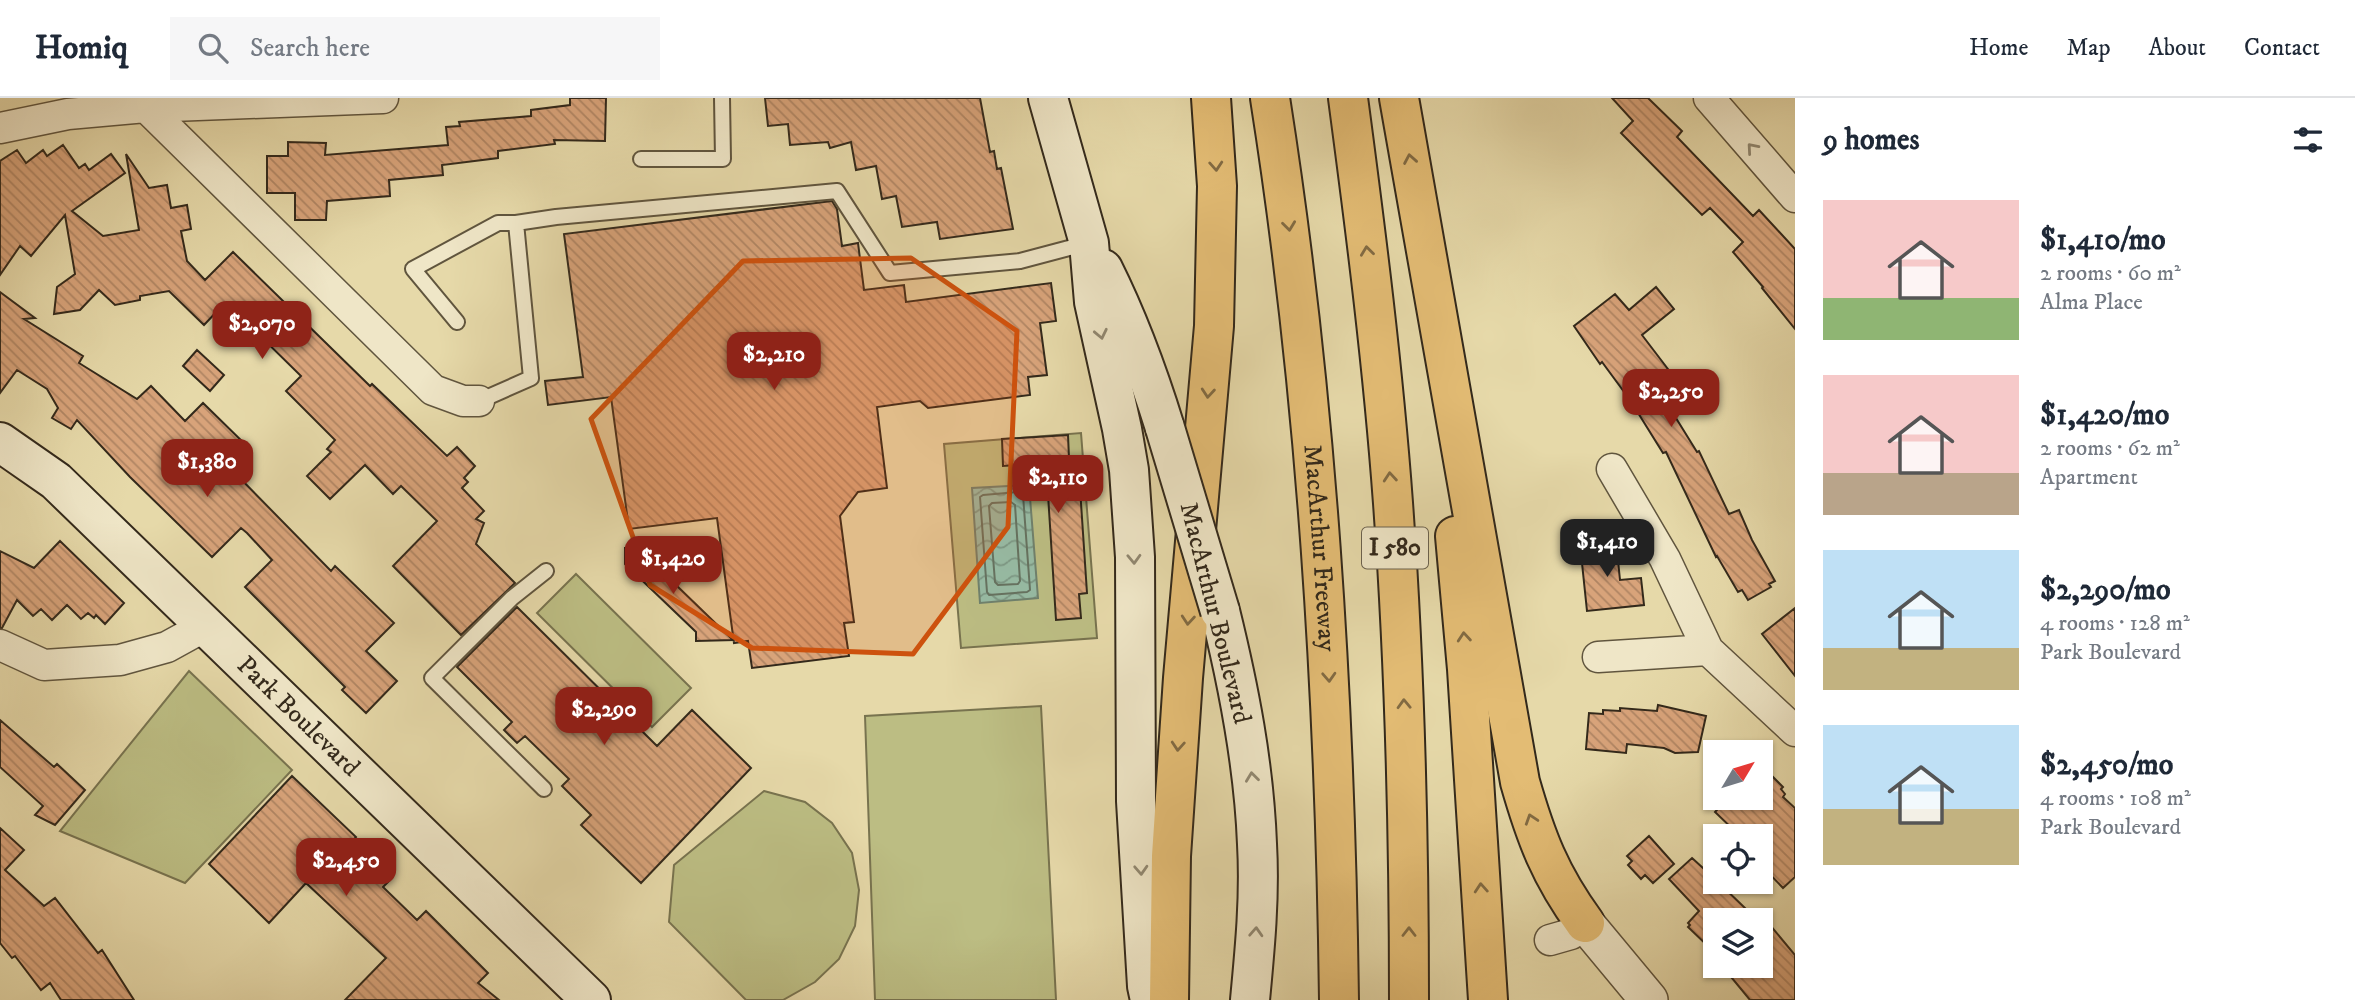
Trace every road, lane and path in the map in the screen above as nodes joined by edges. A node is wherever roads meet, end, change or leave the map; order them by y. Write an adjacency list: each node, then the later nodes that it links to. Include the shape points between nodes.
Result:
1 (383, 98): 9 (street)
2 (722, 98): 11 (lane, via 723,159)
3 (1048, 98): 15 (main road, MacArthur Boulevard)
4 (1211, 98): 31 (highway, one-way to 31, via 1217,186 1214,326 1181,705 1171,856)
5 (1270, 98): 33 (highway, MacArthur Freeway, one-way to 33, via 1292,250 1318,518 1336,826)
6 (1348, 98): 34 (highway, I 580, one-way to 6, via 1408,826 1392,503)
7 (1399, 98): 13 (highway, one-way to 7)
8 (1709, 98): 12 (street, one-way to 8)
9 (146, 107): 10 (street, via 68,114); 17 (street, via 433,390 463,401)
10 (0, 128)
11 (641, 159)
12 (1795, 197)
13 (1420, 221): 27 (highway, one-way to 13, via 1551,870 1520,782); 35 (highway, one-way to 13, via 1467,669)
14 (516, 223): 15 (lane, via 837,191 890,272 1020,261); 16 (lane, via 498,223 414,269); 17 (lane, via 531,378)
15 (1089, 243): 30 (main road, MacArthur Boulevard, one-way to 30, via 1094,302 1122,429 1132,512 1136,802); 32 (main road, MacArthur Boulevard, one-way to 15, bridge, via 1258,893 1254,793 1240,698 1220,611 1143,359)
16 (457, 322)
17 (479, 401)
18 (0, 442): 21 (main road, Park Boulevard, via 56,481)
19 (1612, 469): 23 (street, via 1665,559)
20 (545, 570): 26 (lane, via 432,678)
21 (206, 625): 22 (street, via 167,647 120,660 44,665); 29 (main road, Park Boulevard)
22 (0, 645)
23 (1708, 650): 24 (street); 25 (street)
24 (1598, 657)
25 (1795, 731)
26 (544, 789)
27 (1585, 923): 28 (street, via 1571,934); 36 (street)
28 (1550, 940)
29 (591, 1000)
30 (1150, 1000)
31 (1169, 1000)
32 (1250, 1000)
33 (1339, 1000)
34 (1409, 1000)
35 (1488, 1000)
36 (1649, 1000)

